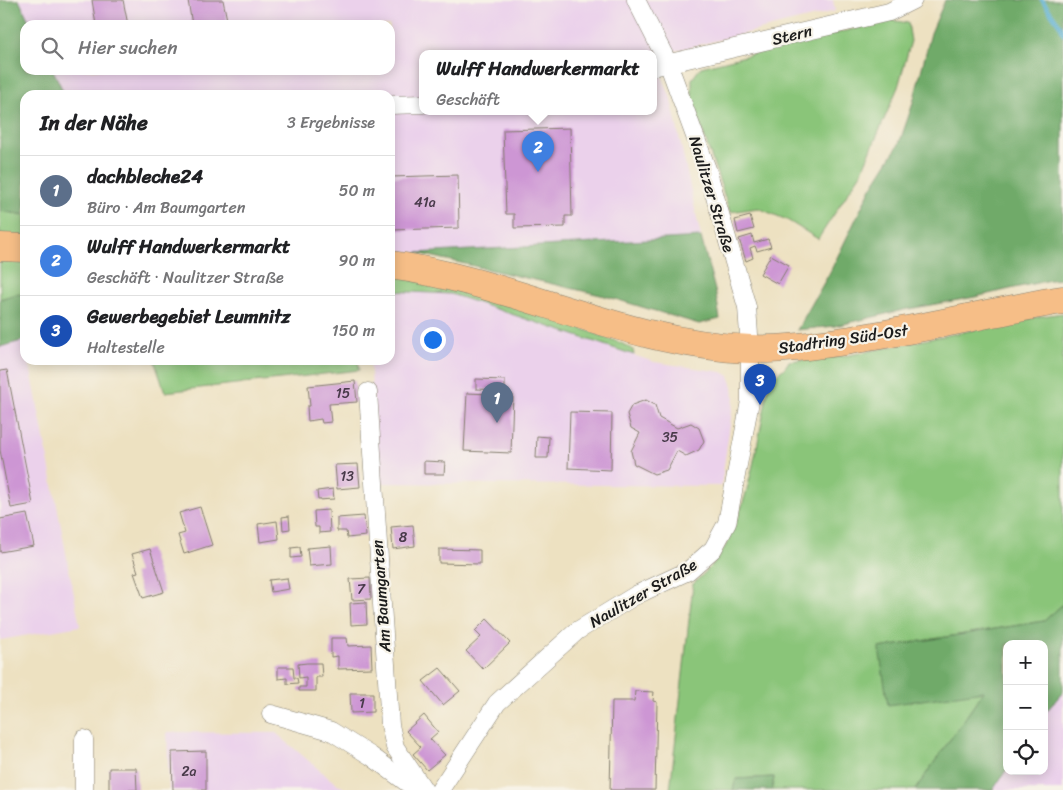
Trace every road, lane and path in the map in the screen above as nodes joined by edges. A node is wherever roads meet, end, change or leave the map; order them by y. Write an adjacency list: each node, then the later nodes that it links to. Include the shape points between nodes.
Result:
1 (636, 0): 3 (street, Naulitzer Straße)
2 (913, 0): 4 (street, Stern, via 889,12)
3 (654, 50)
4 (660, 65): 11 (street, Naulitzer Straße, via 712,187 746,307)
5 (419, 104): 6 (street)
6 (395, 106)
7 (0, 247): 8 (main road)
8 (20, 248)
9 (395, 267): 11 (main road, Stadtring Süd-Ost, via 492,287 665,338)
10 (1063, 300): 11 (main road, Stadtring Süd-Ost, via 800,348)
11 (750, 349): 18 (street, Naulitzer Straße, via 750,401 737,477 728,523 713,549 688,571 636,595 577,631 498,704)
12 (368, 392): 17 (street, Am Baumgarten, via 390,725 395,748)
13 (271, 714): 16 (street, via 331,731)
14 (84, 739): 15 (street)
15 (84, 790)
16 (417, 790)
17 (424, 790)
18 (440, 790)

